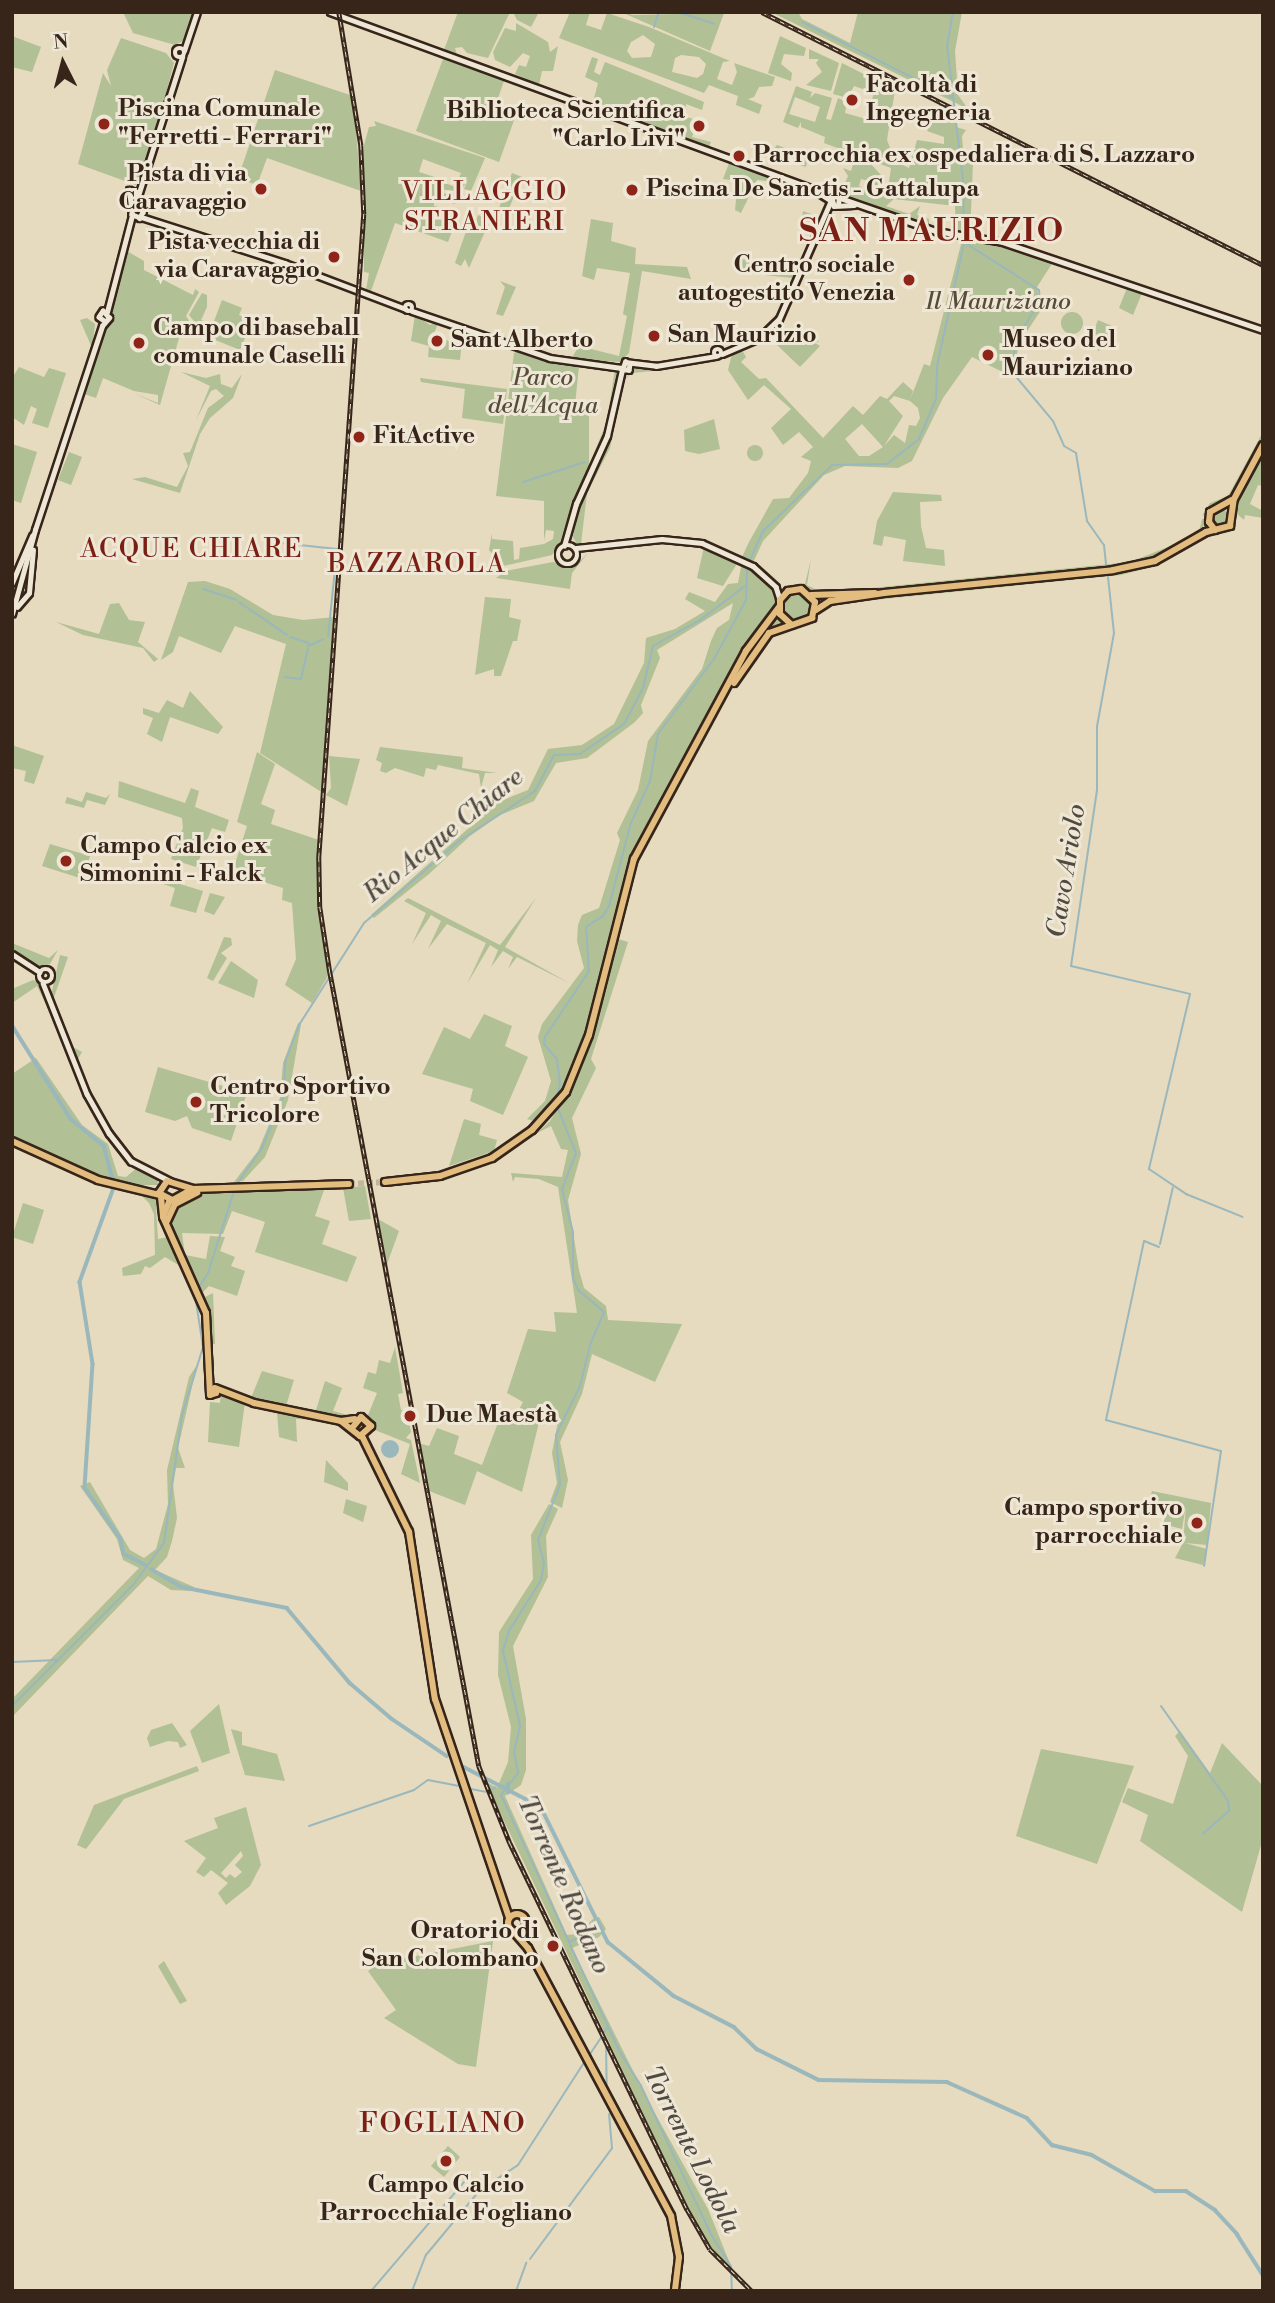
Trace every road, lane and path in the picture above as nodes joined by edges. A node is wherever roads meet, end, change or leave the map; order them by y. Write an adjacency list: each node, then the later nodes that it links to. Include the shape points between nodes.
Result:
1 (197, 12): 3 (main road, via 179,57)
2 (330, 12): 6 (main road, via 811,188)
3 (144, 181): 4 (main road); 5 (main road)
4 (134, 189): 5 (main road); 8 (main road, via 127,193)
5 (138, 196): 9 (main road)
6 (833, 202): 7 (main road); 7 (main road, via 840,198); 12 (main road, via 779,319 758,339 703,357)
7 (865, 206): 11 (main road, via 957,234 1003,242)
8 (132, 215): 9 (main road); 10 (main road)
9 (141, 216): 10 (main road); 12 (main road, via 543,356)
10 (126, 237): 18 (main road, via 103,323)
11 (1263, 330)
12 (625, 368): 19 (main road, via 605,445 576,504)
13 (1263, 445): 14 (main road)
14 (1234, 499): 15 (main road); 16 (main road)
15 (1222, 506): 16 (main road); 17 (main road, via 1212,510)
16 (1230, 512): 20 (main road, via 1230,526)
17 (1209, 522): 20 (main road); 21 (main road)
18 (36, 527): 26 (main road); 31 (main road); 36 (main road)
19 (570, 530): 22 (main road); 23 (main road)
20 (1215, 530): 21 (main road)
21 (1202, 534): 29 (main road, via 1164,557 1125,568)
22 (564, 545): 23 (main road); 25 (main road, via 559,552 561,561 569,565)
23 (575, 547): 24 (main road); 25 (main road)
24 (594, 549): 25 (main road); 27 (main road, via 675,539 707,545 753,566)
25 (578, 558)
26 (12, 583)
27 (776, 587): 28 (main road); 32 (main road)
28 (791, 590): 30 (main road); 32 (main road)
29 (884, 593): 30 (main road); 35 (main road, via 830,601)
30 (811, 595): 35 (main road)
31 (25, 600): 33 (main road); 34 (main road)
32 (780, 603): 37 (main road, via 782,617); 38 (main road, via 746,651)
33 (17, 607)
34 (26, 610)
35 (816, 610): 37 (main road, via 807,622)
36 (12, 614)
37 (792, 625): 38 (main road, via 765,637)
38 (720, 705): 44 (main road, via 634,859 586,1045 553,1110 517,1143 479,1164 440,1176)
39 (12, 954): 40 (main road)
40 (40, 972): 41 (main road); 41 (main road, via 51,971)
41 (46, 982): 43 (main road, via 91,1103 128,1158)
42 (12, 1141): 49 (main road, via 89,1177)
43 (156, 1172): 45 (main road); 47 (main road)
44 (385, 1182)
45 (174, 1183): 47 (main road); 50 (main road); 52 (main road)
46 (349, 1184): 48 (main road)
47 (161, 1185): 49 (main road); 51 (main road)
48 (226, 1188): 50 (main road); 53 (main road, via 186,1195 170,1209)
49 (145, 1189): 51 (main road)
50 (192, 1189): 52 (main road)
51 (160, 1196): 52 (main road); 53 (main road)
52 (175, 1198): 53 (main road)
53 (166, 1222): 55 (main road, via 207,1319 213,1389 254,1403)
54 (355, 1419): 55 (main road); 56 (main road); 57 (main road, via 365,1417 371,1426)
55 (341, 1421): 56 (main road)
56 (352, 1428): 57 (main road)
57 (365, 1435): 58 (main road, via 409,1532 435,1699)
58 (505, 1897): 59 (main road); 60 (main road)
59 (519, 1914): 60 (main road); 61 (main road)
60 (509, 1917): 62 (main road, via 508,1926)
61 (525, 1927): 62 (main road); 63 (main road)
62 (514, 1932): 63 (main road)
63 (528, 1948): 64 (main road, via 671,2216 679,2257)
64 (675, 2291)

